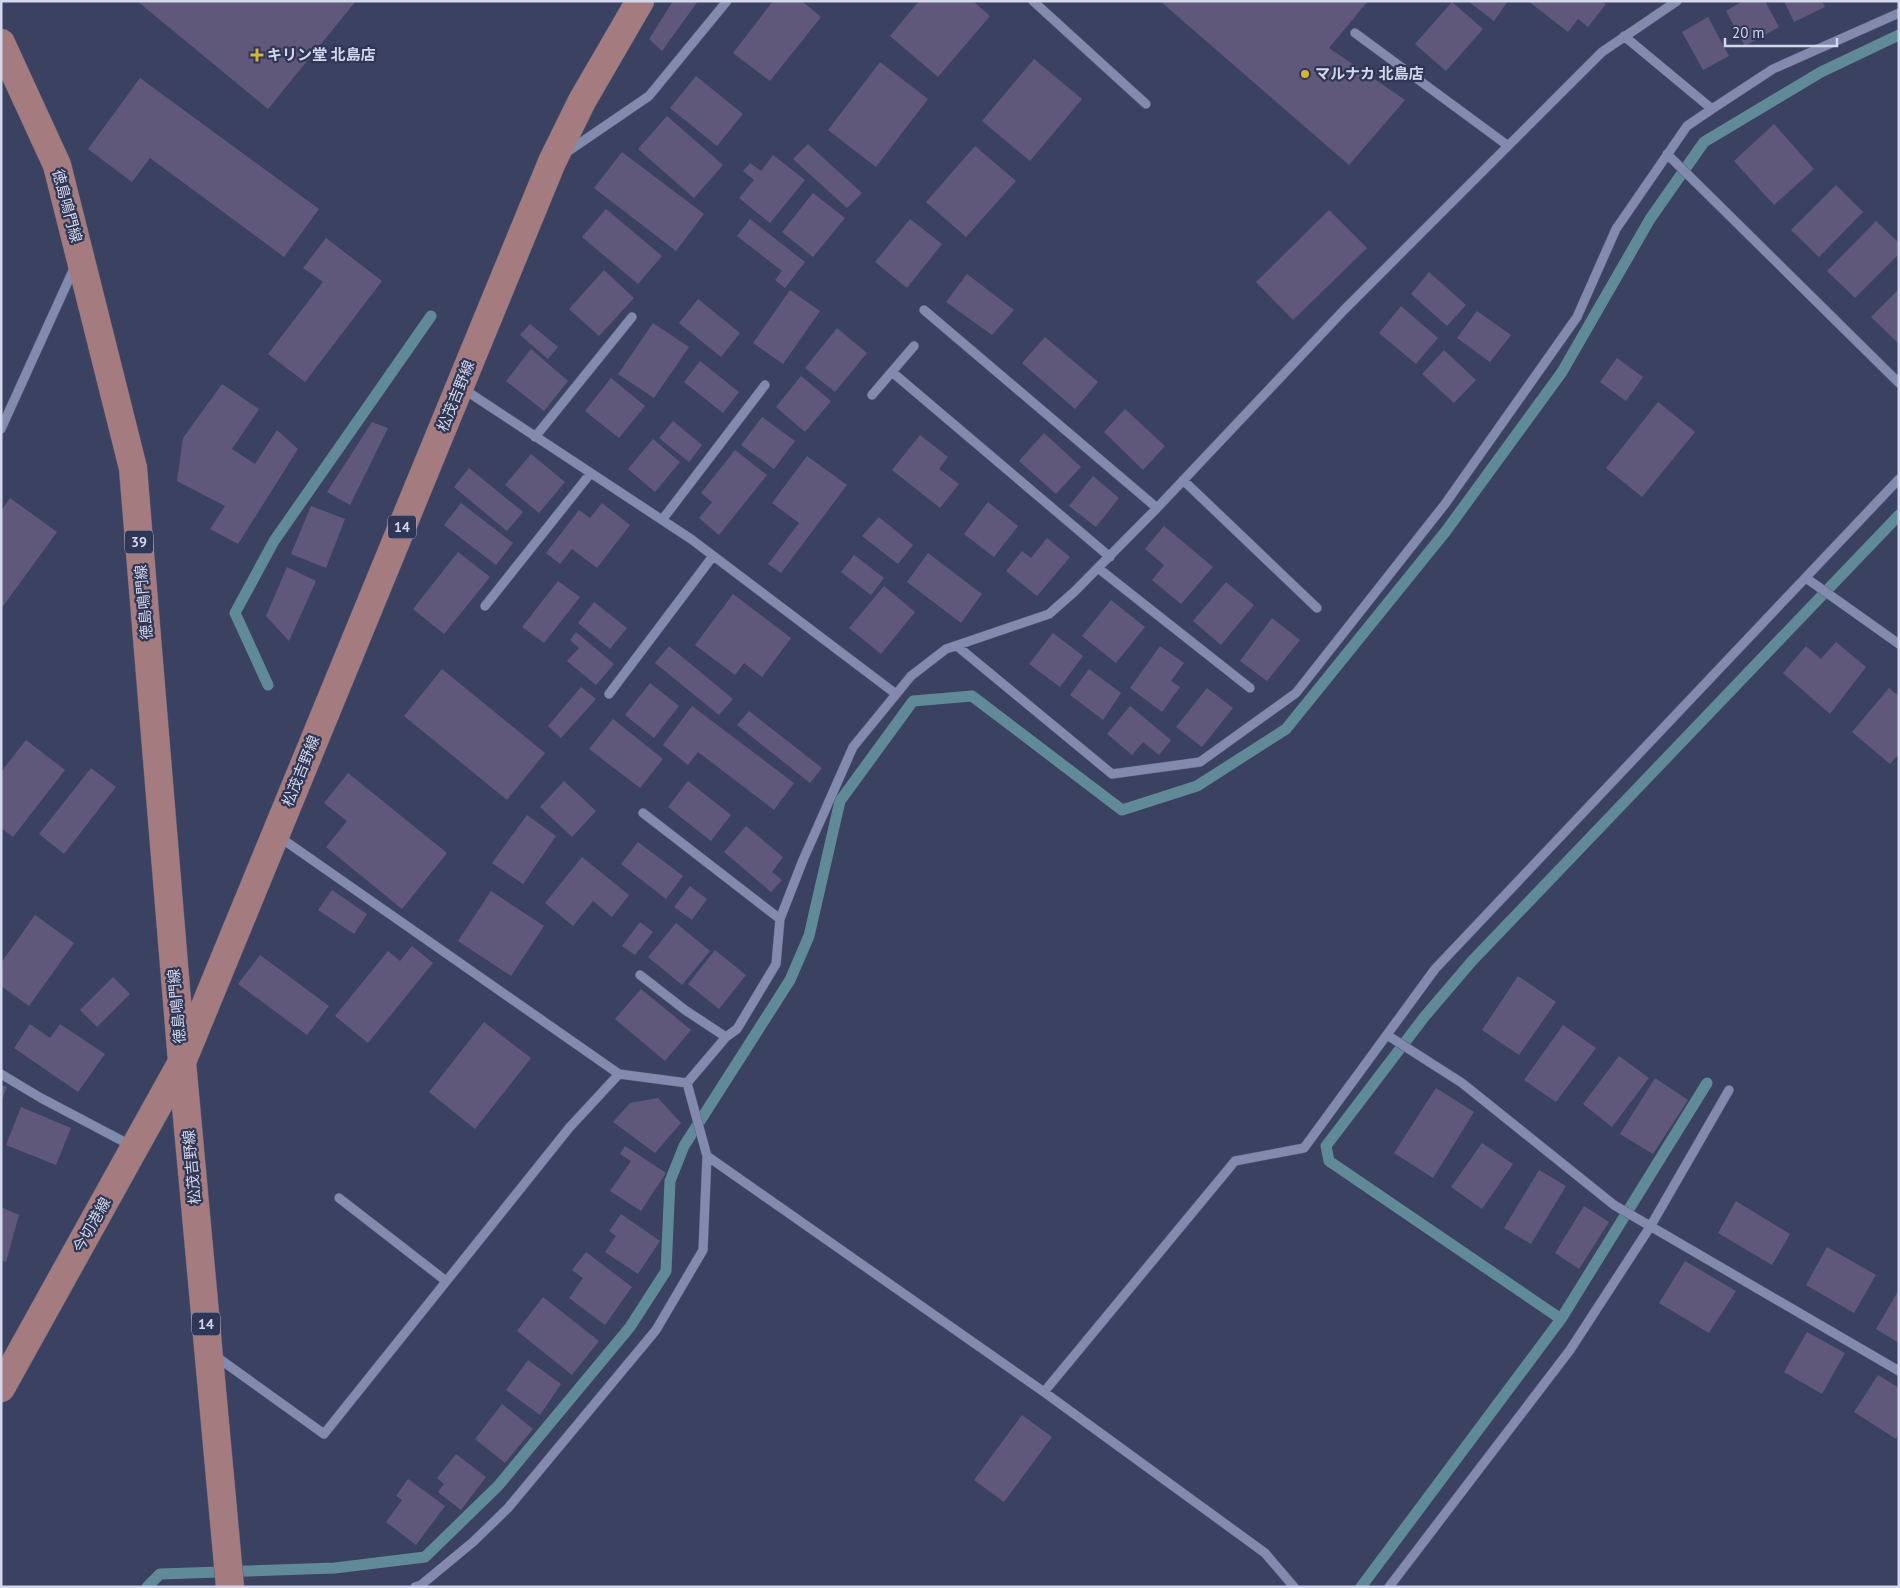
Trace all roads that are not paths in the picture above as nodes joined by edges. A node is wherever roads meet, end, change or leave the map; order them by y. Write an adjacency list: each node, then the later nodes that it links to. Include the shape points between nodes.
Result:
1 (640, 1): 13 (main road, 松茂吉野線 / 14, via 582,100)
2 (727, 1): 13 (street, via 649,96)
3 (1033, 1): 9 (street)
4 (1677, 1): 7 (street)
5 (1899, 14): 10 (street, via 1774,69)
6 (1355, 33): 11 (street)
7 (1624, 36): 10 (street); 11 (street, via 1602,52)
8 (1, 43): 14 (main road, 徳島鳴門線 / 39, via 57,165)
9 (1146, 104)
10 (1712, 109): 12 (street, via 1687,126)
11 (1507, 145): 27 (street)
12 (1667, 154): 19 (street); 37 (street, via 1616,229 1577,317 1445,504 1296,693 1200,762 1112,774)
13 (552, 162): 21 (main road, 松茂吉野線 / 14)
14 (80, 254): 23 (street); 47 (main road, 徳島鳴門線 / 39, via 133,468)
15 (924, 310): 28 (street)
16 (632, 317): 24 (street)
17 (914, 346): 18 (street)
18 (892, 372): 22 (street); 31 (street)
19 (1899, 383)
20 (765, 385): 29 (street)
21 (460, 386): 24 (street); 42 (main road, 松茂吉野線 / 14)
22 (872, 396)
23 (1, 429)
24 (535, 437): 25 (street)
25 (590, 474): 29 (street); 34 (street)
26 (1899, 479): 33 (street)
27 (1183, 480): 28 (street); 35 (street)
28 (1156, 508): 31 (street)
29 (662, 520): 30 (street)
30 (713, 556): 39 (street); 40 (street)
31 (1110, 556): 32 (street)
32 (1098, 568): 37 (street, via 1049,614); 38 (street)
33 (1806, 578): 36 (street); 45 (street, via 1434,970)
34 (485, 606)
35 (1317, 608)
36 (1899, 644)
37 (957, 646): 40 (street, via 946,649 911,676)
38 (1250, 688)
39 (609, 694)
40 (896, 694): 43 (street, via 853,747)
41 (643, 813): 43 (street)
42 (275, 834): 47 (main road, 松茂吉野線 / 14); 49 (street)
43 (780, 919): 46 (street, via 776,964 737,1029)
44 (640, 975): 46 (street)
45 (1388, 1034): 55 (street, via 1462,1083 1614,1205); 60 (street, via 1304,1148 1235,1161)
46 (726, 1037): 50 (street)
47 (182, 1062): 52 (main road, 今切港線); 57 (main road, 松茂吉野線 / 14)
48 (1, 1074): 52 (street)
49 (619, 1074): 50 (street); 56 (street, via 569,1128)
50 (687, 1083): 53 (street)
51 (1729, 1090): 55 (street)
52 (134, 1147): 59 (main road, 今切港線)
53 (707, 1156): 60 (street); 62 (street, via 703,1250 656,1330 508,1508 473,1542)
54 (339, 1198): 56 (street)
55 (1650, 1227): 58 (street); 64 (street, via 1570,1350)
56 (446, 1282): 57 (street, via 324,1434)
57 (208, 1351): 61 (main road, 松茂吉野線 / 14)
58 (1899, 1371)
59 (1, 1388)
60 (1044, 1392): 63 (street, via 1265,1554)
61 (230, 1587)
62 (415, 1587)
63 (1294, 1587)
64 (1389, 1587)

